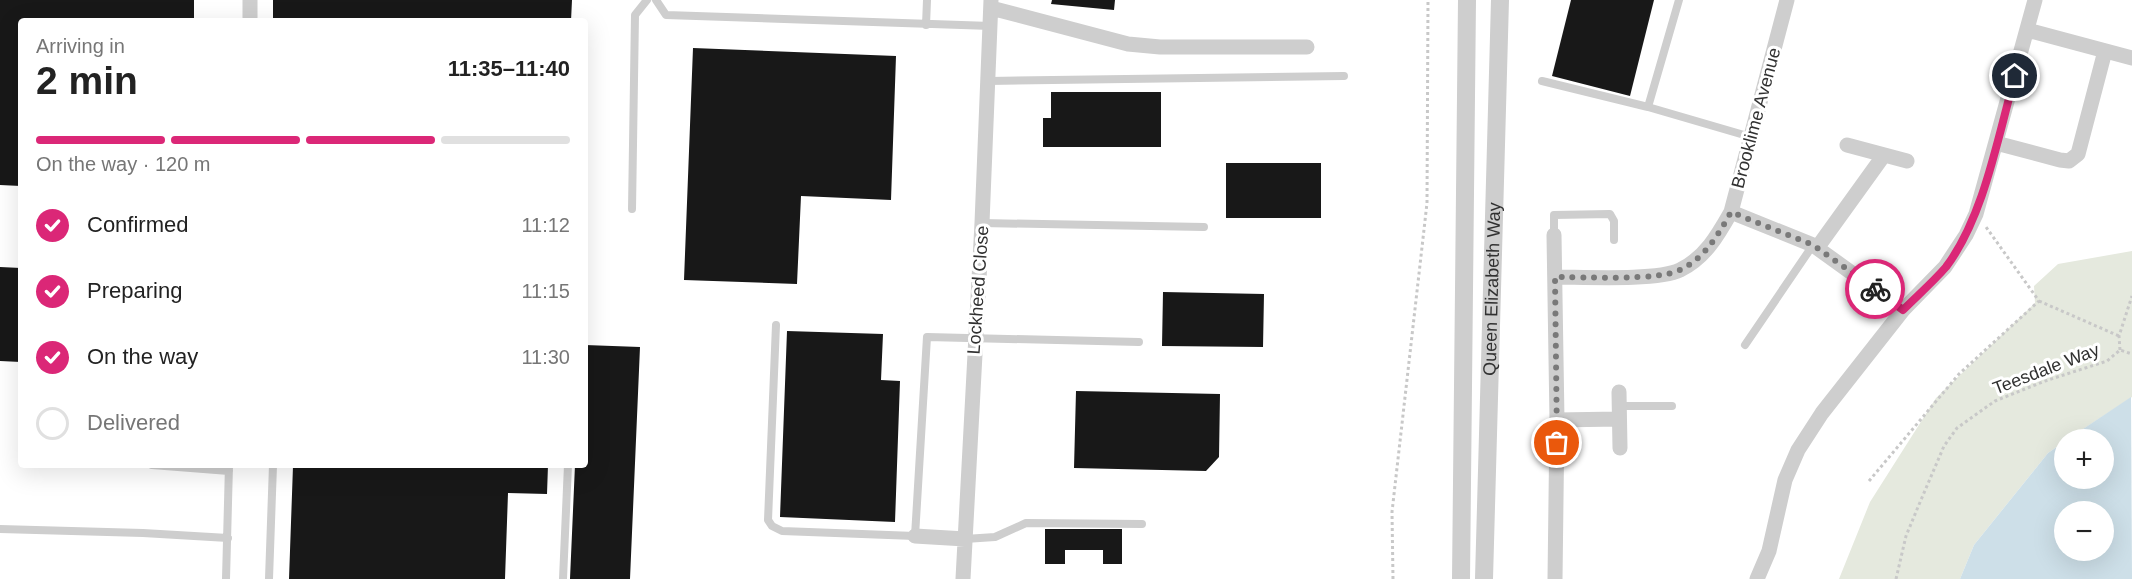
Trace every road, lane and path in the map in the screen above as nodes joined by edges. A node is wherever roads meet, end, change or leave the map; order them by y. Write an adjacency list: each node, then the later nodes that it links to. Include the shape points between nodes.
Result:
1 (250, 0): 12 (street)
2 (647, 0): 28 (lane, via 635,15)
3 (656, 0): 13 (lane, via 666,15)
4 (927, 0): 13 (lane)
5 (1428, 0): 64 (path, via 1427,203 1392,512)
6 (1467, 0): 65 (street, Queen Elizabeth Way)
7 (1500, 0): 66 (street, Queen Elizabeth Way)
8 (1679, 0): 22 (lane)
9 (1787, 0): 23 (street, Brooklime Avenue)
10 (2035, 0): 15 (street)
11 (991, 4): 14 (street, Lockheed Close); 16 (street, via 1128,44)
12 (250, 18)
13 (926, 24): 14 (lane)
14 (990, 27): 20 (street, Lockheed Close)
15 (2027, 30): 17 (street); 24 (street)
16 (1307, 47)
17 (2105, 51): 18 (street); 24 (street, via 2078,154 2069,161 2060,160)
18 (2132, 58)
19 (1344, 76): 20 (lane)
20 (989, 81): 31 (street, Lockheed Close)
21 (1542, 81): 22 (lane)
22 (1648, 107): 23 (lane)
23 (1751, 137): 29 (street, Brooklime Avenue)
24 (1996, 143): 30 (street)
25 (1847, 145): 26 (street)
26 (1884, 155): 27 (street); 35 (street)
27 (1907, 161)
28 (632, 209)
29 (1731, 212): 35 (street); 36 (street, Brooklime Avenue, via 1703,254 1679,271 1648,276)
30 (1976, 213): 38 (path); 39 (street, via 1945,267)
31 (982, 223): 32 (lane); 42 (street, Lockheed Close)
32 (1204, 227)
33 (1554, 235): 34 (lane, via 1554,215 1610,214); 36 (street)
34 (1614, 240)
35 (1815, 246): 39 (street); 44 (lane)
36 (1555, 277): 49 (street)
37 (2132, 296): 41 (path)
38 (2039, 302): 41 (path); 54 (path, via 1959,374)
39 (1903, 310): 68 (street, via 1798,450 1785,480 1769,551)
40 (776, 325): 57 (lane, via 768,520 782,531)
41 (2118, 336): 45 (path)
42 (975, 337): 43 (lane); 57 (lane, via 927,337); 59 (street, Lockheed Close)
43 (1138, 342)
44 (1745, 345)
45 (2120, 350): 46 (path, Teesdale Way); 69 (path, Teesdale Way, via 2107,361 1995,401 1957,428 1944,446 1918,507)
46 (2132, 354)
47 (1619, 406): 48 (lane); 49 (street); 50 (street)
48 (1672, 406)
49 (1557, 420): 67 (street)
50 (1620, 448)
51 (229, 468): 58 (lane)
52 (273, 468): 61 (lane)
53 (568, 468): 62 (lane)
54 (1869, 481)
55 (1142, 524): 59 (lane, via 1026,523 995,537)
56 (0, 529): 58 (lane)
57 (915, 536): 59 (street)
58 (228, 538): 60 (lane)
59 (965, 539): 63 (street, Lockheed Close)
60 (226, 579)
61 (269, 579)
62 (563, 579)
63 (963, 579)
64 (1393, 579)
65 (1461, 579)
66 (1484, 579)
67 (1555, 579)
68 (1757, 579)
69 (1896, 579)

